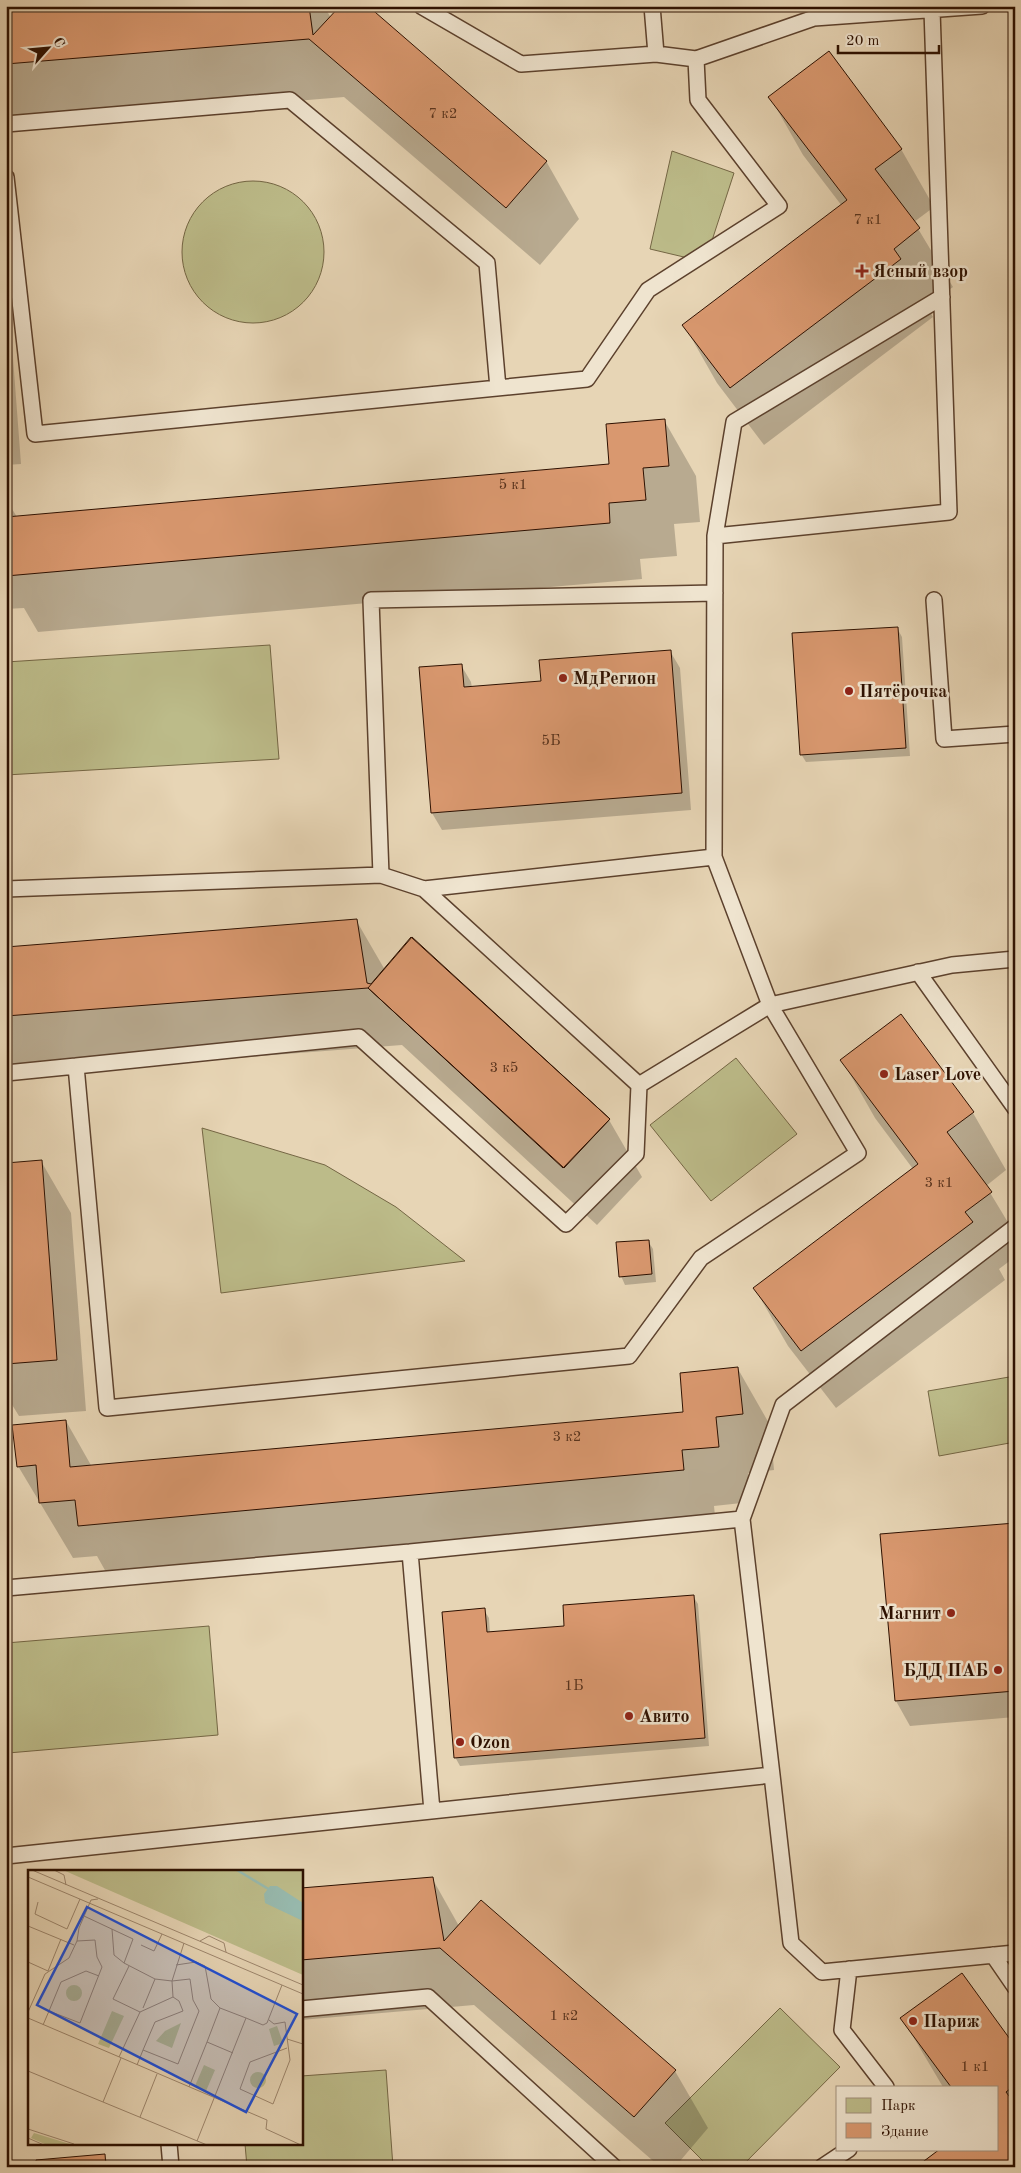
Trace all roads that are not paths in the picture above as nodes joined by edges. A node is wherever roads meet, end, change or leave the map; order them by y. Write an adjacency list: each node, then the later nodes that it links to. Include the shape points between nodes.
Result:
1 (421, 6): 5 (lane, via 521,64)
2 (652, 6): 5 (lane)
3 (982, 6): 4 (lane)
4 (932, 10): 6 (lane, via 814,18); 9 (lane)
5 (656, 54): 6 (lane)
6 (696, 59): 10 (lane, via 698,100 779,206 648,290 587,380)
7 (6, 124): 10 (lane, via 290,100 487,263)
8 (6, 177): 10 (lane, via 34,434)
9 (942, 297): 11 (lane, via 734,422); 11 (lane, via 949,512)
10 (498, 388)
11 (715, 536): 12 (lane)
12 (715, 593): 15 (lane); 16 (lane, via 371,600)
13 (934, 600): 14 (lane, via 944,739)
14 (1015, 734)
15 (714, 857): 18 (lane); 21 (lane)
16 (381, 875): 17 (lane); 18 (lane)
17 (6, 889)
18 (424, 889): 24 (lane)
19 (1015, 959): 20 (lane)
20 (918, 972): 21 (lane); 25 (lane)
21 (770, 1005): 22 (lane, via 858,1153 701,1258 629,1356 107,1408); 24 (lane)
22 (76, 1066): 23 (lane); 24 (lane, via 359,1038 566,1224 636,1154)
23 (6, 1073)
24 (638, 1085)
25 (1015, 1108)
26 (1015, 1227): 27 (lane, via 783,1405)
27 (742, 1519): 28 (lane); 30 (lane)
28 (410, 1552): 29 (lane); 31 (lane)
29 (6, 1588)
30 (772, 1775): 31 (lane); 35 (lane, via 790,1943 822,1972)
31 (432, 1811): 32 (lane)
32 (6, 1856)
33 (1015, 1953): 34 (lane)
34 (993, 1955): 35 (lane); 36 (lane)
35 (849, 1970): 38 (lane, via 842,2030)
36 (1015, 1987)
37 (302, 2009): 42 (lane, via 428,1997)
38 (885, 2086)
39 (169, 2146): 41 (lane)
40 (848, 2150): 43 (lane)
41 (171, 2167)
42 (614, 2167)
43 (822, 2167)

